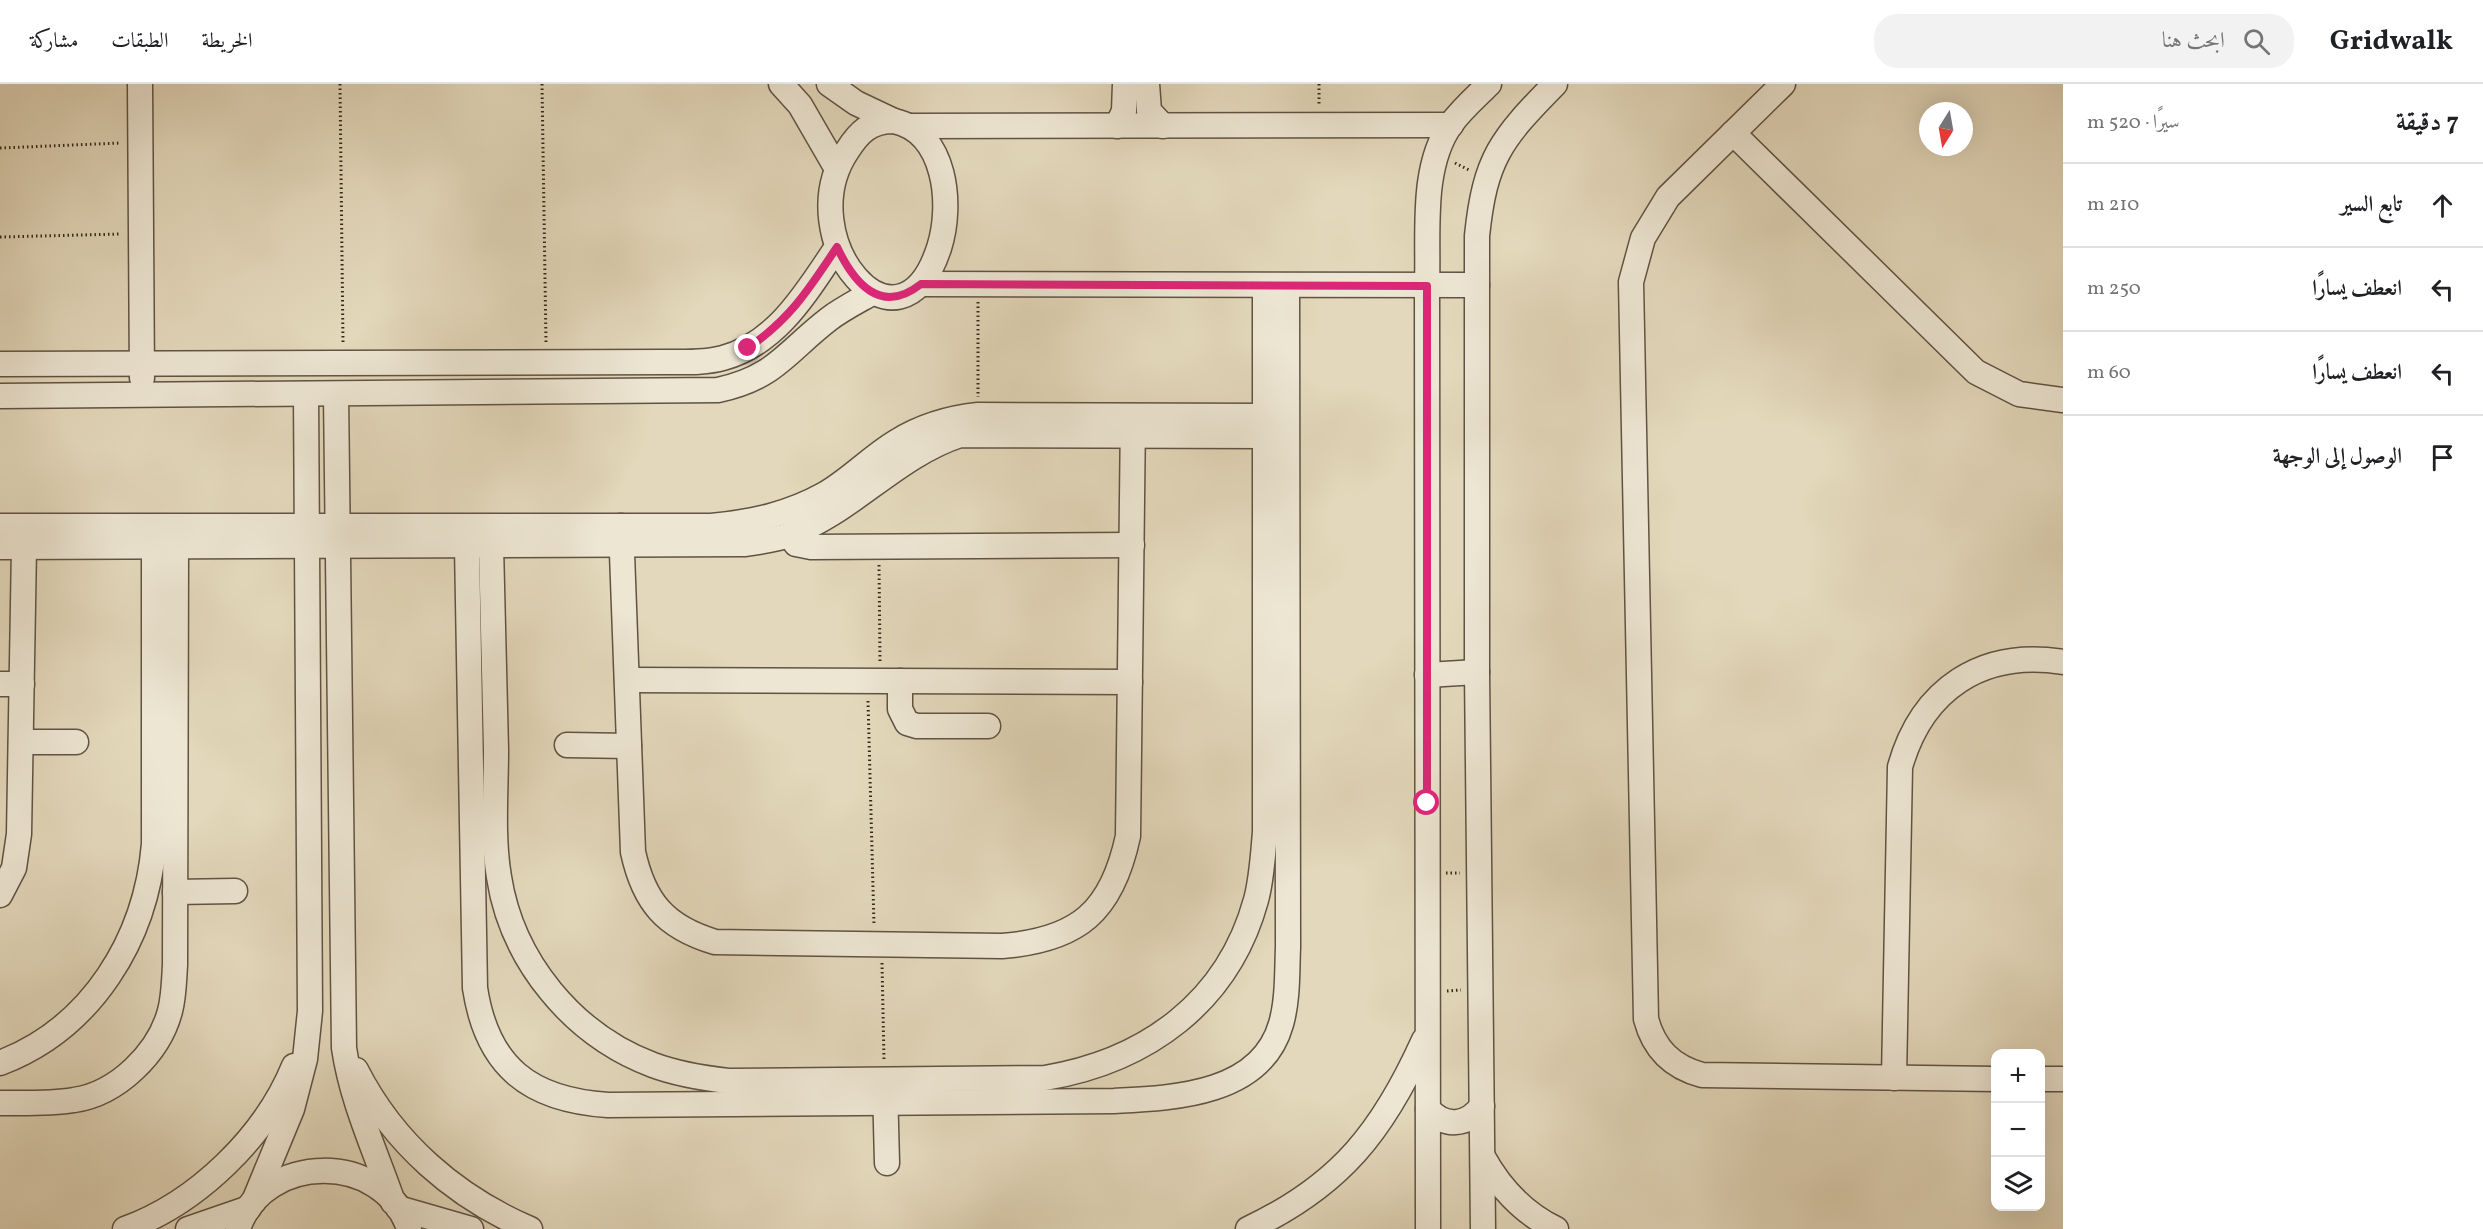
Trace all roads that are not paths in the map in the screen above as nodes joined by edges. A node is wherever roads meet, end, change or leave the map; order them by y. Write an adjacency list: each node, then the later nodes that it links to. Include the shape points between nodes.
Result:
1 (140, 84): 21 (street)
2 (781, 84): 14 (street, via 800,105)
3 (829, 84): 9 (street, via 856,103)
4 (1125, 84): 11 (street, via 1124,111)
5 (1147, 84): 12 (street, via 1149,111)
6 (1489, 84): 10 (street)
7 (1556, 84): 17 (street, via 1508,135 1486,178 1477,236)
8 (1783, 84): 13 (street)
9 (902, 123): 11 (street); 14 (street, via 875,123 858,134); 16 (street, via 925,139 941,173 946,204 943,238)
10 (1451, 125): 12 (street); 19 (street, via 1436,155 1431,184)
11 (1117, 126): 12 (street)
12 (1163, 126)
13 (1733, 133): 29 (street, via 1976,372 2019,394); 66 (street, via 1658,210 1640,245 1631,282 1646,1019 1654,1041 1669,1060 1702,1075)
14 (837, 169): 15 (street, via 830,215)
15 (837, 247): 20 (street, via 858,282); 22 (street, via 791,313 748,348 722,358 667,363)
16 (921, 284): 18 (street); 20 (street, via 892,297)
17 (1477, 285): 19 (street); 44 (street)
18 (1276, 286): 19 (street); 31 (street)
19 (1427, 286): 45 (street)
20 (872, 293): 25 (street, via 830,318 776,367 736,386 693,392)
21 (142, 363): 22 (street); 23 (street); 27 (street)
22 (513, 363): 25 (street)
23 (0, 364)
24 (336, 393): 25 (street); 26 (street); 35 (street)
25 (513, 393)
26 (306, 394): 27 (street); 34 (street)
27 (142, 395): 28 (street)
28 (0, 396)
29 (2063, 400)
30 (1133, 426): 31 (street); 33 (street, via 960,435 914,455 837,509); 36 (street, via 978,415 935,423 895,442 828,492 773,517); 37 (street)
31 (1276, 426): 65 (street, via 1265,832 1257,899 1245,934 1205,997 1178,1023 1147,1044); 71 (street, via 1288,947 1281,1026 1259,1061 1233,1081 1178,1096)
32 (0, 526): 34 (street)
33 (790, 535): 36 (street, via 744,544); 37 (street, via 803,546)
34 (307, 536): 35 (street); 42 (street); 61 (street)
35 (337, 536): 36 (street); 38 (street); 63 (street)
36 (621, 536): 39 (street); 46 (street)
37 (1132, 545): 48 (street)
38 (467, 546): 39 (street); 55 (street)
39 (491, 546): 56 (street)
40 (0, 547): 41 (street)
41 (24, 547): 42 (street); 49 (street)
42 (165, 547): 57 (street)
43 (2063, 662): 66 (street, via 2018,659 1971,673 1932,702 1906,744 1900,767)
44 (1477, 672): 45 (street); 73 (street)
45 (1426, 675): 62 (street)
46 (627, 680): 47 (street); 54 (street)
47 (883, 681): 48 (street); 50 (street, via 907,723)
48 (1130, 682): 54 (street, via 1128,836 1114,885 1078,925 1028,944 715,942 690,934 668,920 650,901 639,877 633,852)
49 (11, 684): 51 (street)
50 (988, 726)
51 (21, 742): 52 (street); 60 (street, via 19,834 14,868)
52 (76, 742)
53 (567, 745): 54 (street)
54 (629, 746)
55 (472, 850): 56 (street); 70 (street, via 479,1016 489,1042 505,1065 526,1083 551,1096 588,1104)
56 (498, 851): 70 (street, via 506,906 530,962 568,1011 617,1048 689,1076)
57 (164, 863): 59 (street); 64 (street, via 149,885 137,925 120,960 98,992 40,1044)
58 (235, 891): 59 (street)
59 (176, 892): 72 (street, via 176,965 170,1011 160,1036 144,1058 101,1091 75,1100)
60 (0, 895)
61 (308, 1033): 78 (street, via 292,1109); 79 (street, via 291,1075 268,1114 240,1149 208,1180 171,1206)
62 (1428, 1033): 74 (street); 84 (street, via 1384,1119 1354,1156 1319,1188 1280,1214)
63 (344, 1048): 77 (street, via 358,1112); 83 (street, via 396,1132 431,1168 471,1198)
64 (0, 1063)
65 (1078, 1073): 70 (street); 71 (street)
66 (1894, 1078): 67 (street)
67 (1991, 1079)
68 (2045, 1079): 69 (street)
69 (2063, 1079)
70 (885, 1092): 71 (street); 76 (street)
71 (1079, 1101)
72 (0, 1103)
73 (1482, 1106): 74 (street, via 1467,1121 1456,1123 1435,1117); 75 (street)
74 (1428, 1109): 85 (street)
75 (1483, 1157): 86 (street); 87 (street, via 1511,1197)
76 (887, 1163)
77 (395, 1205): 78 (street, via 364,1179 342,1171 317,1170 279,1181); 81 (street); 82 (street)
78 (247, 1213): 80 (street)
79 (125, 1229)
80 (188, 1229)
81 (409, 1229)
82 (471, 1229)
83 (530, 1229)
84 (1248, 1229)
85 (1428, 1229)
86 (1483, 1229)
87 (1556, 1229)

